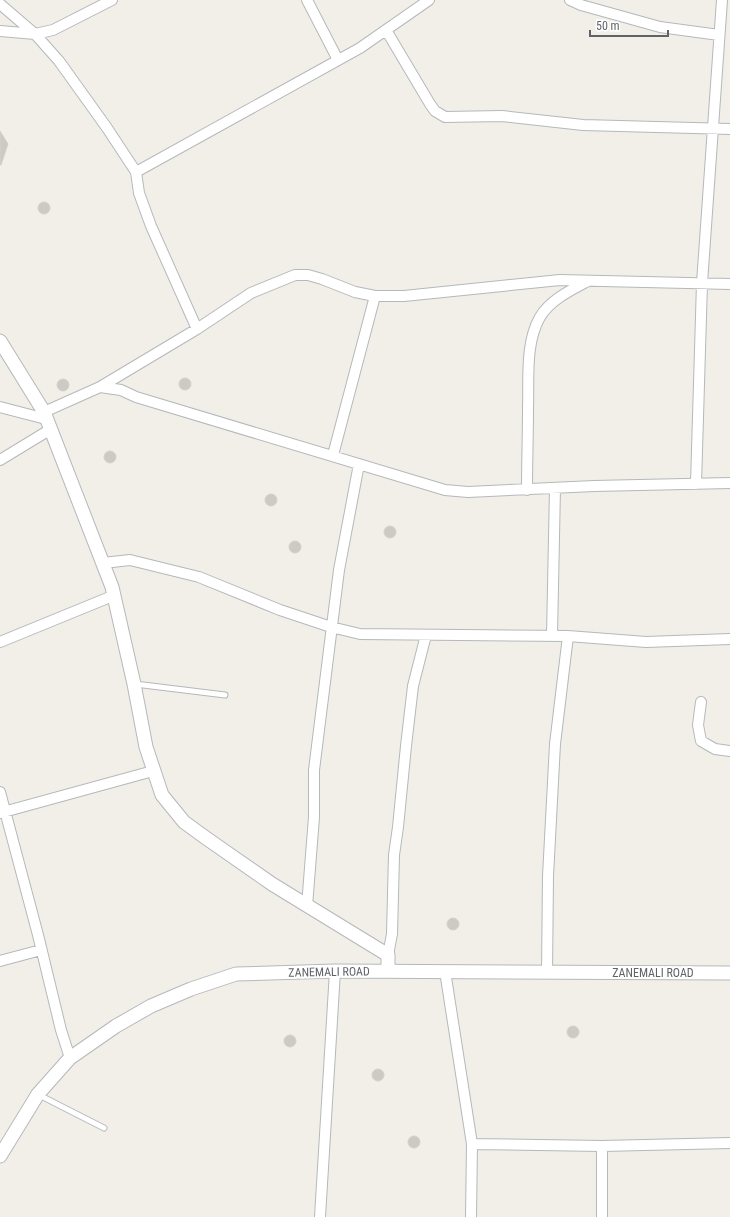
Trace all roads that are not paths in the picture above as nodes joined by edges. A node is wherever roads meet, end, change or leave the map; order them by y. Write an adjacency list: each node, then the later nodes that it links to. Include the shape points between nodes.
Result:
1 (112, 0): 9 (street, via 53,30)
2 (307, 0): 11 (street)
3 (428, 0): 7 (street)
4 (570, 0): 10 (street, via 660,27)
5 (722, 0): 10 (street)
6 (2, 10): 9 (street)
7 (386, 30): 11 (street); 12 (street, via 430,104 435,111 445,117 488,116 583,125)
8 (0, 31): 9 (street)
9 (35, 34): 14 (street, via 59,61)
10 (720, 35): 12 (street)
11 (338, 60): 14 (street)
12 (712, 128): 13 (street); 16 (street)
13 (730, 129)
14 (136, 172): 19 (street, via 151,226)
15 (589, 281): 16 (street); 18 (street, via 560,280 404,296); 30 (street, via 551,304 540,316 533,331 529,363)
16 (702, 283): 17 (street); 28 (street)
17 (730, 284)
18 (375, 296): 19 (street, via 308,275 295,275 251,293); 24 (street)
19 (197, 329): 21 (street)
20 (0, 341): 23 (street)
21 (100, 387): 23 (street); 24 (street, via 121,390 136,397)
22 (0, 407): 23 (street)
23 (47, 420): 25 (street); 31 (street)
24 (333, 455): 26 (street)
25 (0, 460)
26 (359, 464): 30 (street, via 445,490); 33 (street)
27 (730, 483): 28 (street)
28 (696, 484): 29 (street)
29 (554, 488): 30 (street); 35 (street)
30 (527, 490)
31 (103, 563): 32 (street); 33 (street, via 130,560 199,577 280,610)
32 (115, 595): 38 (street); 39 (street)
33 (331, 627): 34 (street, via 360,634); 46 (street, via 314,770 314,817)
34 (426, 635): 35 (street); 48 (street, via 413,686 394,855 392,934)
35 (552, 636): 36 (street)
36 (568, 636): 37 (street, via 646,642); 53 (street, via 555,744 548,876)
37 (730, 639)
38 (0, 642)
39 (134, 684): 40 (lane); 43 (street)
40 (225, 695)
41 (701, 702): 42 (street, via 698,725 701,740 715,749)
42 (730, 751)
43 (153, 771): 45 (street); 46 (street, via 162,795 184,822)
44 (0, 792): 45 (street)
45 (3, 812): 47 (street)
46 (307, 906): 48 (street)
47 (41, 950): 49 (street); 55 (street)
48 (388, 955): 51 (street)
49 (0, 961)
50 (335, 971): 51 (street, ZANEMALI ROAD); 55 (street, ZANEMALI ROAD, via 236,974 191,989 152,1006 116,1026); 62 (street)
51 (388, 971): 52 (street, ZANEMALI ROAD)
52 (445, 971): 53 (street, ZANEMALI ROAD); 59 (street)
53 (547, 973): 54 (street, ZANEMALI ROAD)
54 (730, 973)
55 (70, 1058): 56 (street, ZANEMALI ROAD)
56 (38, 1094): 57 (lane); 61 (street, ZANEMALI ROAD)
57 (104, 1128)
58 (730, 1143): 60 (street)
59 (472, 1144): 60 (street); 63 (street)
60 (602, 1146): 64 (street)
61 (0, 1156)
62 (320, 1217)
63 (471, 1217)
64 (602, 1217)

